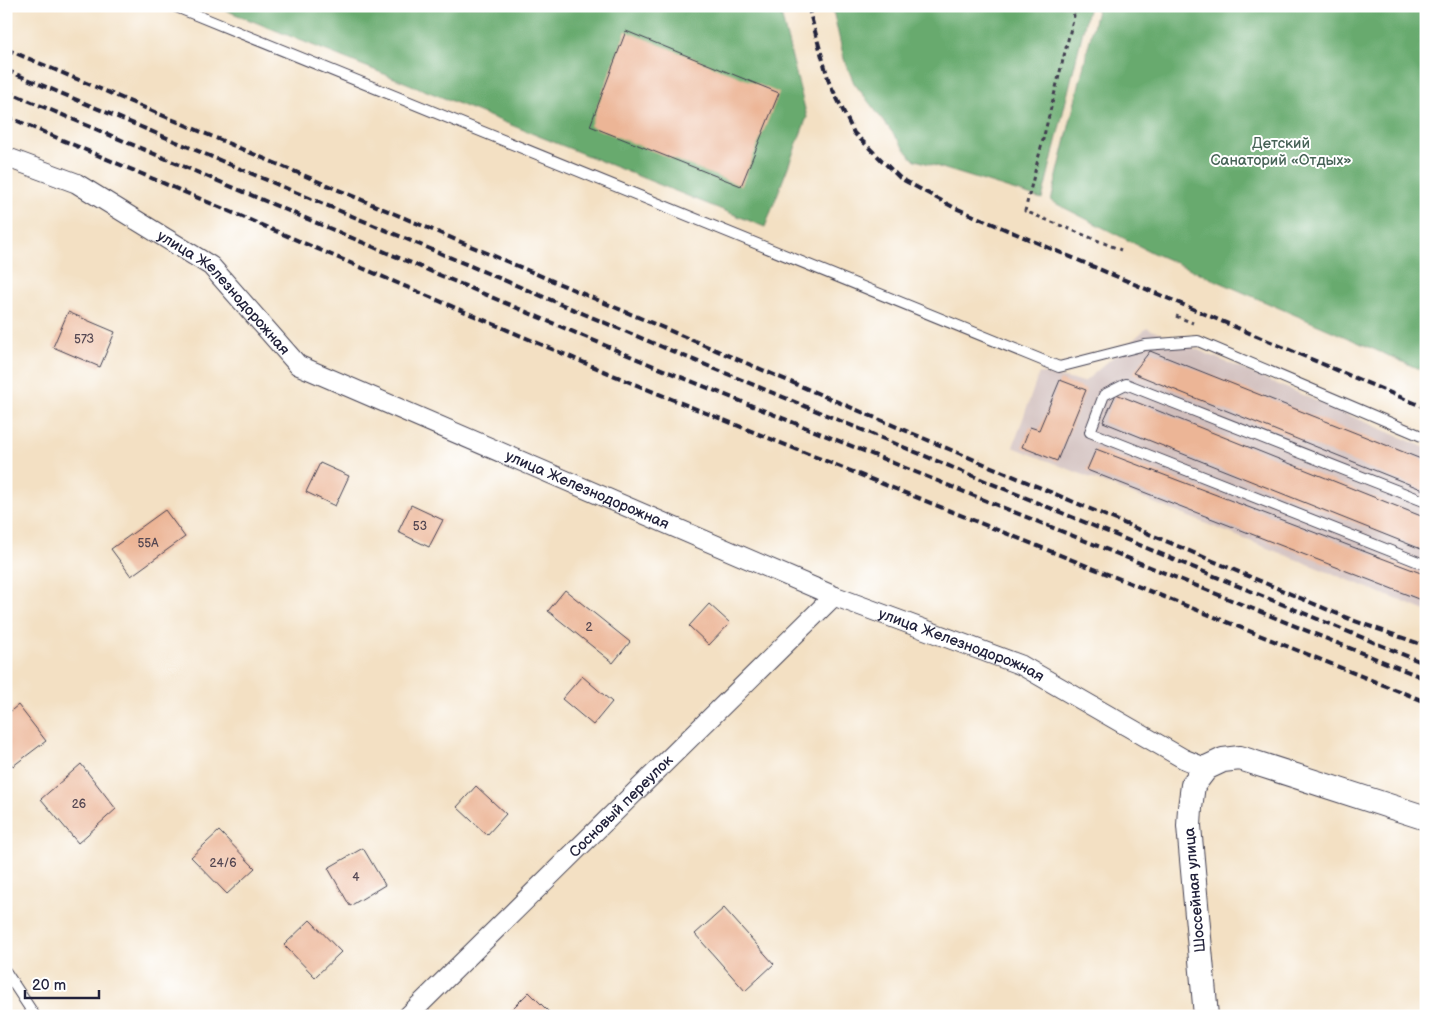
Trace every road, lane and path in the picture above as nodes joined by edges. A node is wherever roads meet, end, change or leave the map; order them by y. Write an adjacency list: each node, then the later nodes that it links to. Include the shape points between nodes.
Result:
1 (174, 6): 5 (lane, via 1059,367 1145,345 1198,342)
2 (1072, 6): 4 (path, via 1074,16 1025,211)
3 (6, 157): 8 (street, улица Железнодорожная, via 76,182 211,266 298,365)
4 (1122, 250)
5 (1426, 438)
6 (1426, 502): 7 (lane, via 1126,384 1104,395 1090,432)
7 (1426, 565)
8 (834, 596): 9 (street, улица Железнодорожная, via 1021,665 1184,759); 13 (street, Сосновый переулок)
9 (1206, 768): 10 (street, via 1223,760 1240,758); 14 (street, Шоссейная улица, via 1193,785 1189,826)
10 (1426, 818)
11 (6, 972): 12 (lane)
12 (35, 1016)
13 (408, 1016)
14 (1206, 1016)

